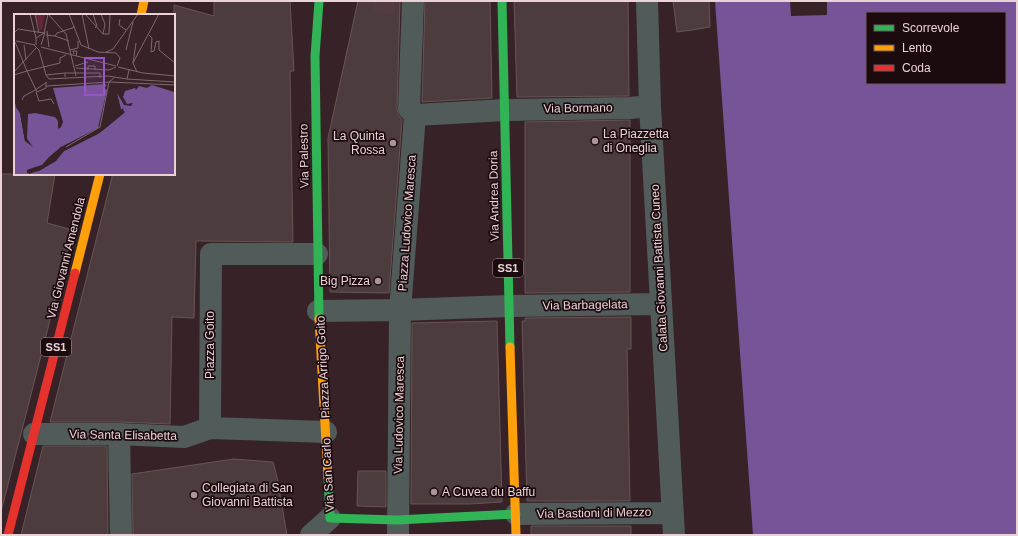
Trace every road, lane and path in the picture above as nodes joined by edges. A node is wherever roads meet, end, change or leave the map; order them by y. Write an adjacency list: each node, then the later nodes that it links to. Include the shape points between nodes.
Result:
1 (144, 1): 6 (main road)
2 (319, 1): 11 (main road, Via Palestro, via 315,56)
3 (502, 1): 8 (main road, Via Andrea Doria / SS1)
4 (647, 1): 7 (street, Calata Giovanni Battista Cuneo)
5 (408, 4): 9 (street, via 409,109)
6 (141, 14)
7 (650, 106): 8 (street, Via Bormano); 12 (street, Calata Giovanni Battista Cuneo)
8 (504, 110): 9 (street); 13 (main road, Via Andrea Doria / SS1)
9 (415, 115): 14 (street, Piazza Ludovico Maresca)
10 (100, 175): 18 (main road, Via Giovanni Amendola / SS1)
11 (317, 254): 15 (main road, Via Palestro); 16 (street, Piazza Goito, via 211,254)
12 (661, 304): 13 (street, Via Barbagelata); 20 (street, Calata Giovanni Battista Cuneo)
13 (509, 306): 14 (street); 22 (main road, Via Andrea Doria / SS1)
14 (400, 310): 15 (street, Piazza Arrigo Goito); 23 (street, Via Ludovico Maresca)
15 (318, 311): 17 (main road, Piazza Arrigo Goito)
16 (210, 428): 17 (street); 19 (street, Via Santa Elisabetta, via 184,437)
17 (326, 432): 21 (main road, Via San Carlo)
18 (34, 434): 19 (street, Via Santa Elisabetta); 24 (main road, Via Giovanni Amendola / SS1)
19 (119, 434): 25 (street)
20 (673, 513): 22 (street, Via Bastioni di Mezzo); 27 (street, Calata Giovanni Battista Cuneo)
21 (330, 518): 23 (main road, Via San Carlo); 26 (street, Via San Carlo)
22 (516, 525): 23 (main road, Via San Carlo)
23 (398, 527)
24 (8, 535)
25 (121, 535)
26 (311, 535)
27 (674, 535)

